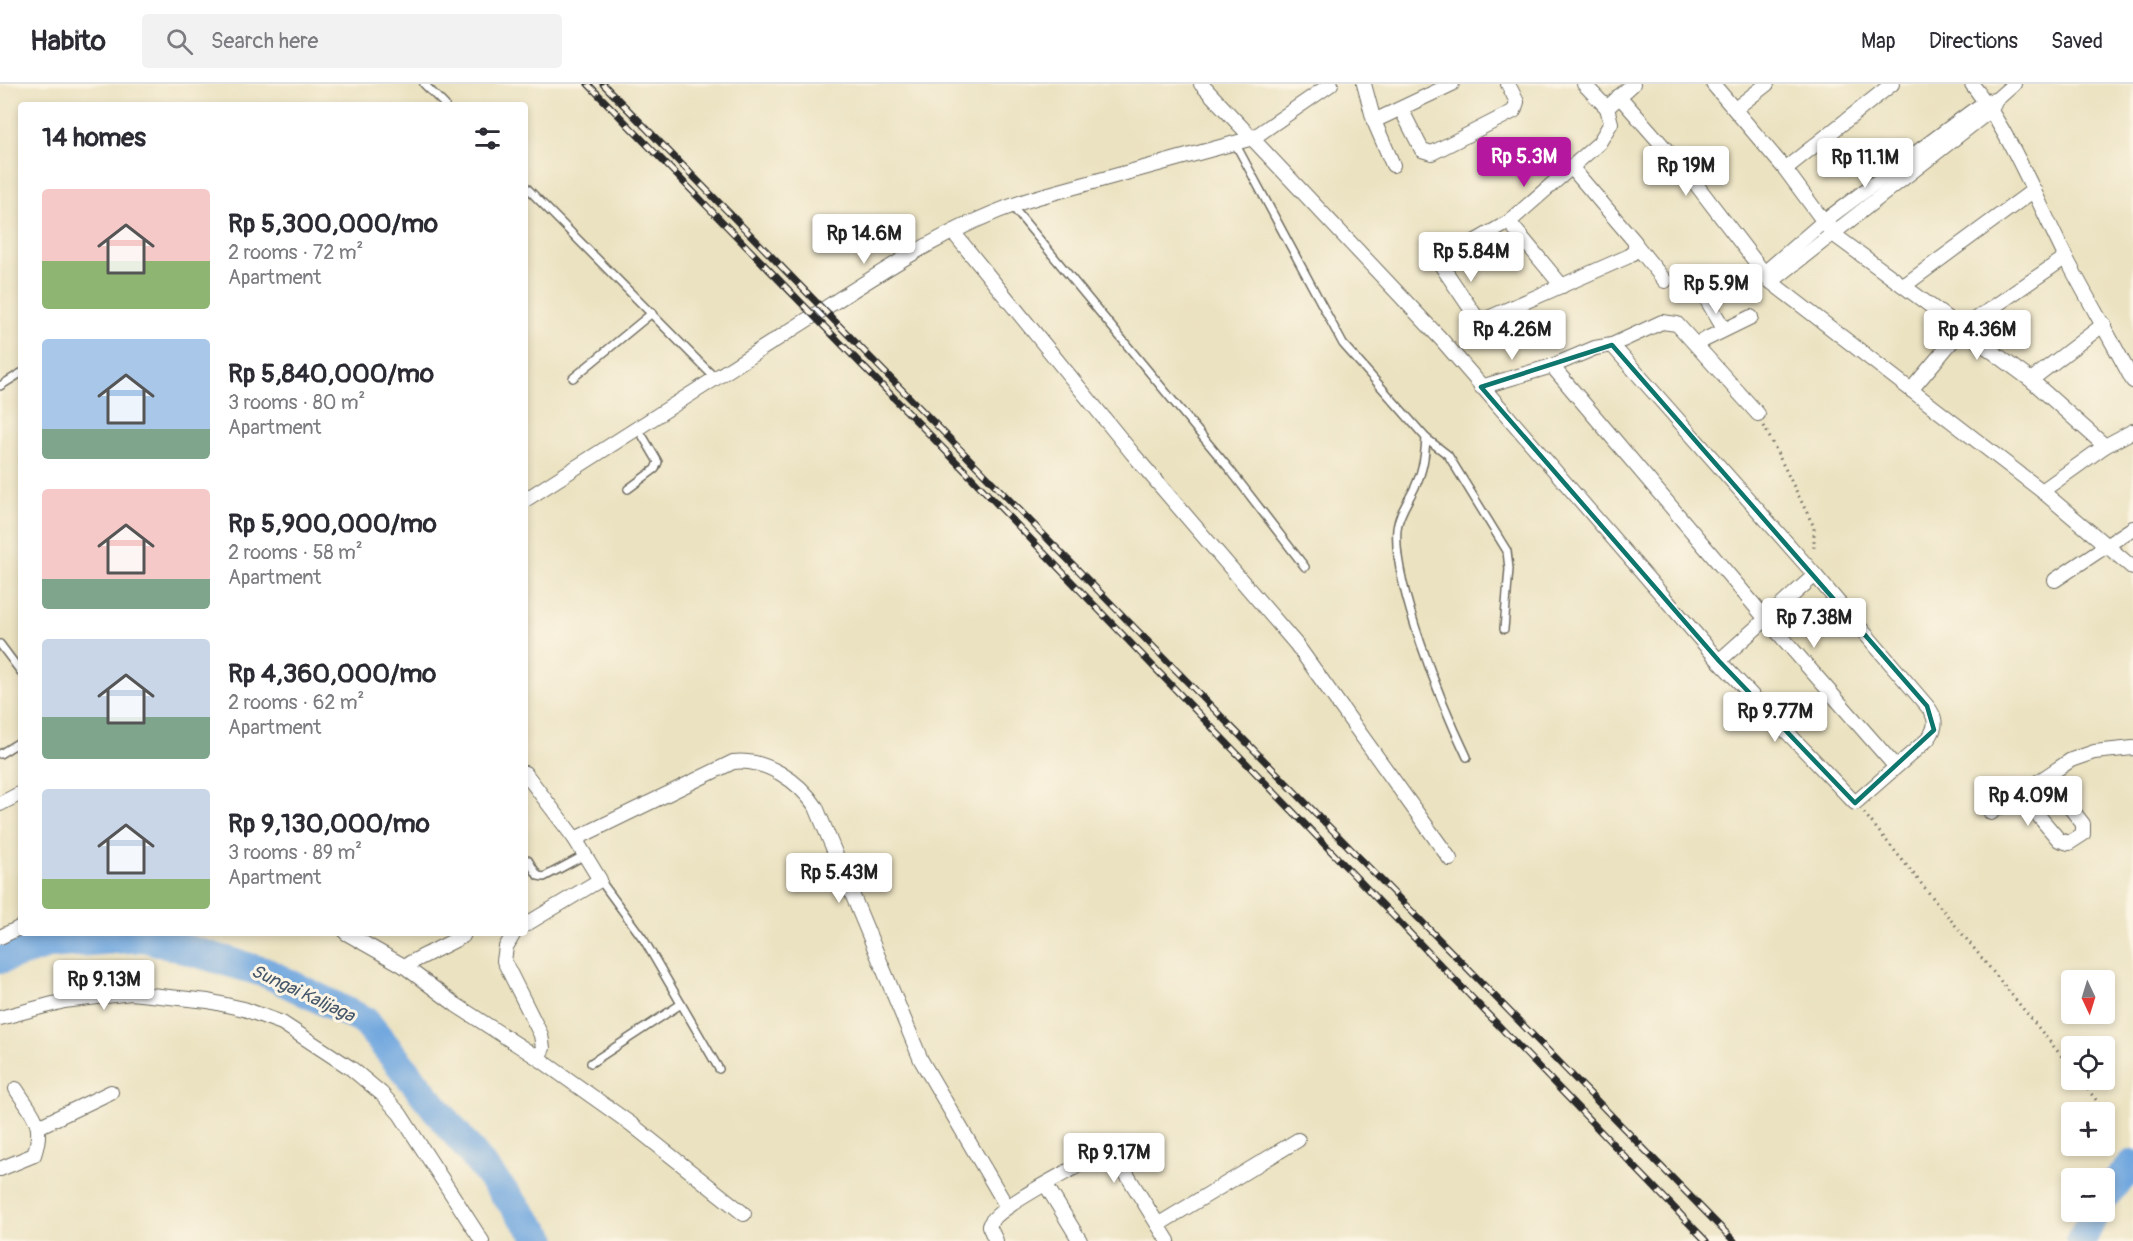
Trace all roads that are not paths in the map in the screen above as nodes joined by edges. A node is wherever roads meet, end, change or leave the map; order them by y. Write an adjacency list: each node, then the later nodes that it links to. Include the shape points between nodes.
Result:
1 (424, 84): 16 (lane)
2 (1201, 84): 22 (street)
3 (1331, 84): 14 (street)
4 (1364, 84): 21 (street)
5 (1452, 84): 20 (street)
6 (1508, 84): 20 (street, via 1517,102 1514,111 1432,153 1422,150)
7 (1584, 84): 18 (street)
8 (1633, 84): 15 (street)
9 (1713, 84): 19 (street)
10 (1767, 84): 19 (street)
11 (1892, 84): 27 (street)
12 (1972, 84): 17 (street)
13 (2014, 84): 17 (street)
14 (1313, 89): 22 (street)
15 (1619, 96): 18 (street); 37 (street, via 1692,179)
16 (442, 102)
17 (1991, 104): 24 (street); 29 (street)
18 (1607, 108): 26 (street, via 1611,117 1608,132)
19 (1735, 109): 27 (street)
20 (1401, 110): 21 (street)
21 (1374, 121): 25 (street)
22 (1253, 138): 23 (street); 56 (street, via 1441,339)
23 (1235, 143): 30 (street); 61 (lane, via 1343,344)
24 (1932, 148): 32 (street); 34 (street)
25 (1393, 165)
26 (1572, 168): 31 (street); 35 (street)
27 (1785, 169): 32 (street)
28 (528, 189): 42 (lane)
29 (2034, 190): 36 (street); 39 (street)
30 (1011, 205): 33 (street); 68 (lane, via 1231,471)
31 (1509, 222): 40 (street); 40 (street, via 1438,263 1477,318 1482,320)
32 (1823, 222): 34 (street); 37 (street)
33 (953, 232): 51 (street); 90 (street, via 1126,445 1296,644)
34 (1833, 234): 37 (street); 39 (street)
35 (1636, 245): 38 (street); 40 (street, via 1627,258)
36 (2066, 257): 44 (street); 45 (street)
37 (1767, 278): 57 (street)
38 (1665, 281)
39 (1905, 285): 45 (street)
40 (1562, 286)
41 (1708, 302): 46 (street)
42 (652, 313): 51 (lane); 52 (lane)
43 (1751, 317): 46 (street)
44 (2104, 324): 53 (street); 54 (street)
45 (1963, 328): 53 (street); 57 (street)
46 (1724, 329): 47 (street)
47 (1696, 344): 48 (street, via 1670,322); 58 (street)
48 (1612, 345): 49 (street); 70 (street)
49 (1552, 366): 56 (street); 72 (street)
50 (18, 375): 55 (lane)
51 (714, 377): 59 (street)
52 (573, 378)
53 (2031, 380): 62 (street)
54 (2133, 381)
55 (0, 386)
56 (1480, 387): 75 (street)
57 (1911, 390): 64 (street)
58 (1758, 414)
59 (638, 428): 63 (lane, via 658,462 655,470); 65 (street)
60 (2133, 430): 62 (street)
61 (1426, 438): 73 (lane, via 1448,455 1507,551); 80 (lane, via 1422,471 1397,527 1397,552 1421,640 1450,722)
62 (2105, 446): 64 (street)
63 (628, 489)
64 (2042, 491): 67 (street)
65 (528, 498)
66 (2133, 528): 67 (street)
67 (2104, 546): 69 (street); 71 (street)
68 (1305, 567)
69 (2133, 568)
70 (1815, 575): 72 (street); 81 (street, via 1933,713 1934,730)
71 (2055, 580)
72 (1766, 619): 75 (street); 81 (street)
73 (1504, 629)
74 (0, 644): 76 (lane)
75 (1719, 661): 81 (street, via 1855,802)
76 (18, 668)
77 (18, 743): 79 (lane)
78 (2132, 750): 83 (street, via 2094,752 2071,760)
79 (0, 754)
80 (1467, 757)
81 (1895, 766)
82 (528, 777): 88 (street)
83 (2046, 777): 85 (street); 85 (street, via 2084,824 2083,834 2064,843 2059,840)
84 (18, 795): 86 (street)
85 (2021, 795): 87 (street)
86 (0, 804)
87 (1991, 813)
88 (575, 838): 89 (street); 111 (street, via 733,762 764,767 802,789 816,807 921,1060)
89 (585, 855): 91 (lane, via 541,877); 92 (street)
90 (1450, 859)
91 (528, 860)
92 (600, 880): 93 (street); 100 (lane, via 644,940)
93 (528, 923)
94 (18, 928): 98 (street)
95 (351, 936): 99 (street)
96 (463, 936): 99 (street)
97 (512, 936): 102 (street, via 504,961 541,1035 543,1048)
98 (0, 937)
99 (404, 966): 102 (street)
100 (681, 1004): 103 (lane); 104 (lane)
101 (0, 1018): 114 (street, via 64,1000 131,993 208,1001 282,1023 382,1094 400,1114)
102 (538, 1058): 112 (street)
103 (591, 1063)
104 (719, 1069)
105 (16, 1089): 107 (street)
106 (111, 1092): 107 (street)
107 (40, 1126): 109 (street, via 34,1155)
108 (1298, 1140): 113 (street)
109 (0, 1169)
110 (1046, 1185): 111 (street); 113 (street, via 1098,1155 1110,1154); 116 (street)
111 (1007, 1207): 115 (street, via 989,1223)
112 (744, 1214)
113 (1159, 1224): 117 (street)
114 (482, 1241)
115 (996, 1241)
116 (1080, 1241)
117 (1168, 1241)

